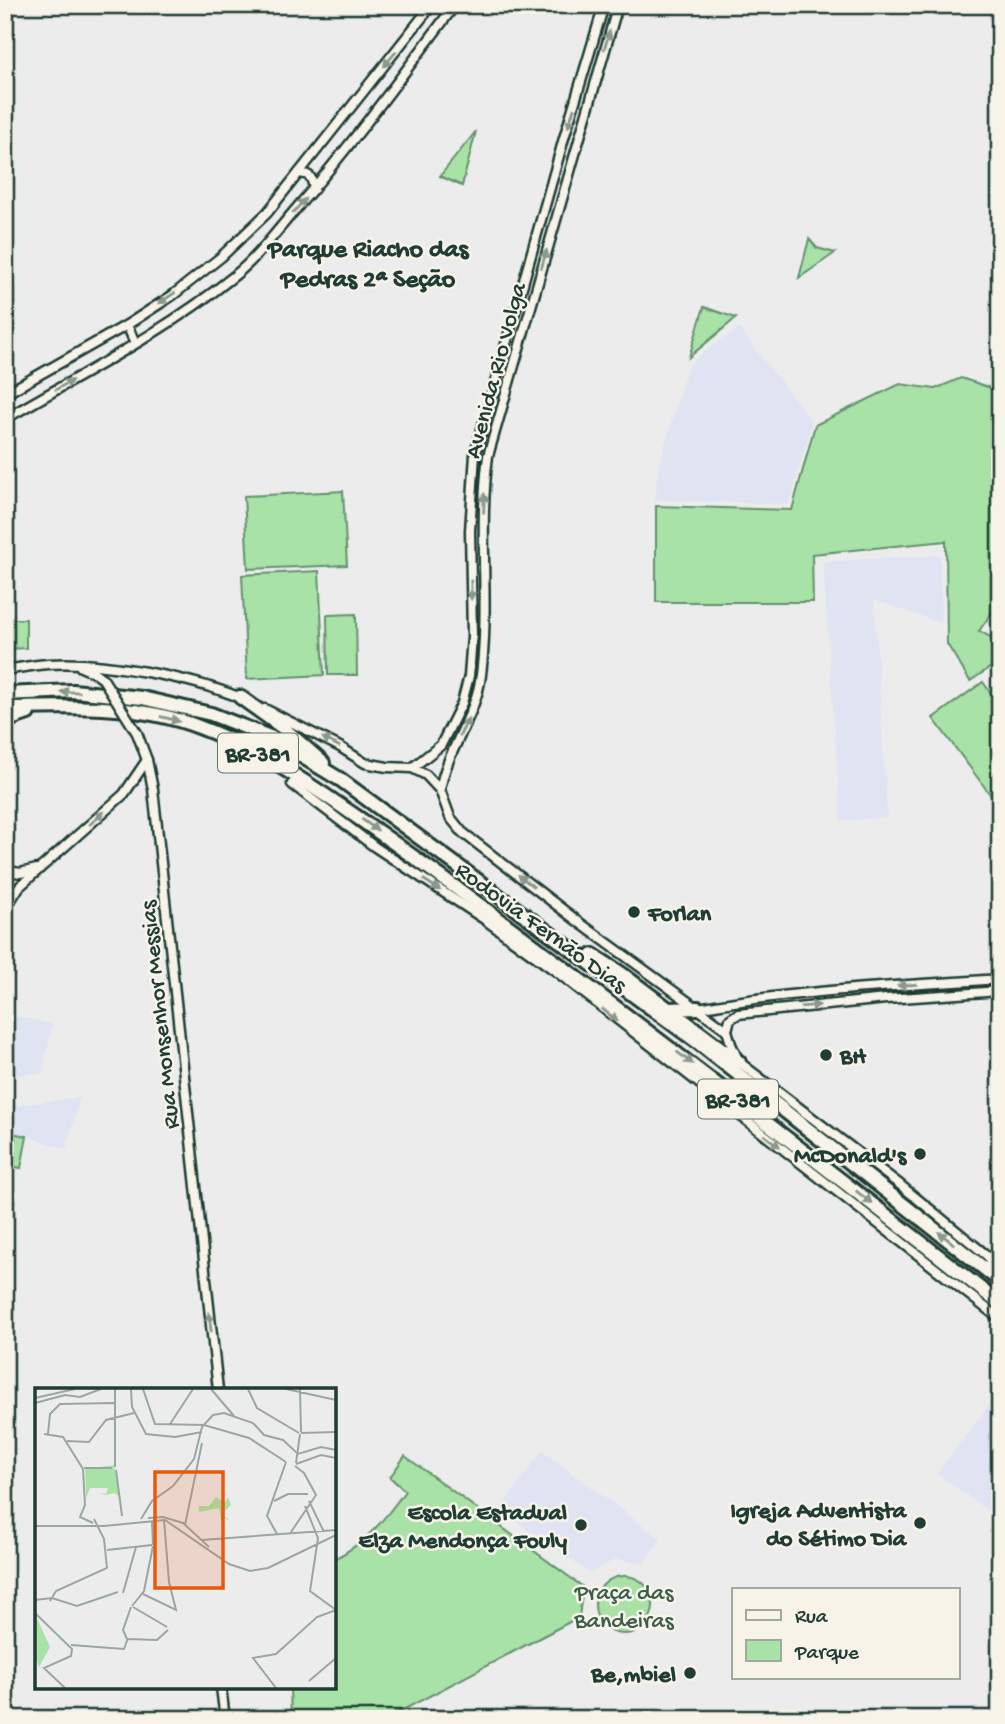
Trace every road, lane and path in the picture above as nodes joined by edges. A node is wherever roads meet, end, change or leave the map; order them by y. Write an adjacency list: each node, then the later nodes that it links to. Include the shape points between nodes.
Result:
1 (432, 5): 5 (street, one-way to 5)
2 (455, 5): 6 (street)
3 (604, 5): 20 (street, Avenida Rio Volga, one-way to 20, via 475,454 470,676 441,745)
4 (618, 5): 23 (street, Avenida Rio Volga, one-way to 4, via 443,771 474,706 481,678 488,456)
5 (299, 173): 6 (street, via 312,178); 7 (street, one-way to 7, via 267,213 221,257)
6 (314, 189): 8 (street, one-way to 6, via 236,275)
7 (127, 325): 8 (street); 9 (street)
8 (135, 343): 10 (street, one-way to 8)
9 (5, 394)
10 (5, 419)
11 (75, 665): 12 (street, BR-381, via 49,663); 14 (street, BR-381, via 143,672); 19 (street, Rua Monsenhor Messias, bridge, via 103,679 137,733)
12 (5, 670)
13 (5, 694): 21 (highway, Rodovia Fernão Dias / BR-381, one-way to 13, via 270,737 211,714 142,698 73,691)
14 (240, 697): 20 (street, BR-381, one-way to 14, via 365,763); 21 (highway)
15 (106, 707): 16 (highway, Rodovia Fernão Dias / BR-381); 17 (highway, via 32,712); 18 (highway, Rodovia Fernão Dias / BR-381, one-way to 18, via 198,726)
16 (5, 708)
17 (5, 721)
18 (248, 748): 22 (highway); 40 (highway, Rodovia Fernão Dias / BR-381, one-way to 40, via 376,830 581,980)
19 (147, 761): 24 (street, one-way to 19, via 124,794); 42 (street, Rua Monsenhor Messias, one-way to 19)
20 (412, 768): 23 (street, Rodovia Fernão Dias)
21 (341, 780): 27 (highway, Rodovia Fernão Dias / BR-381)
22 (292, 784): 41 (street, Rodovia Fernão Dias / BR-381, one-way to 41, via 557,972)
23 (440, 790): 33 (street, Rodovia Fernão Dias, one-way to 23, via 462,832 450,817)
24 (46, 864): 25 (street, via 20,873); 26 (street, via 19,887)
25 (5, 870)
26 (5, 909)
27 (541, 927): 34 (highway, BR-381, via 622,974); 39 (highway, Rodovia Fernão Dias / BR-381, one-way to 27, via 709,1051)
28 (1000, 979): 29 (street)
29 (930, 984): 31 (street); 32 (street, one-way to 32)
30 (1000, 991): 31 (street)
31 (930, 996): 35 (street, one-way to 31)
32 (770, 997): 33 (street); 35 (street)
33 (698, 1008): 34 (highway); 36 (street, Rodovia Fernão Dias)
34 (669, 1009): 37 (highway, BR-381)
35 (770, 1010): 36 (street, via 738,1014 730,1019)
36 (727, 1030): 37 (street)
37 (739, 1062): 38 (street, BR-381)
38 (996, 1263)
39 (1000, 1281)
40 (1000, 1304)
41 (1000, 1319)
42 (218, 1388)
43 (221, 1689): 44 (street)
44 (225, 1719)

